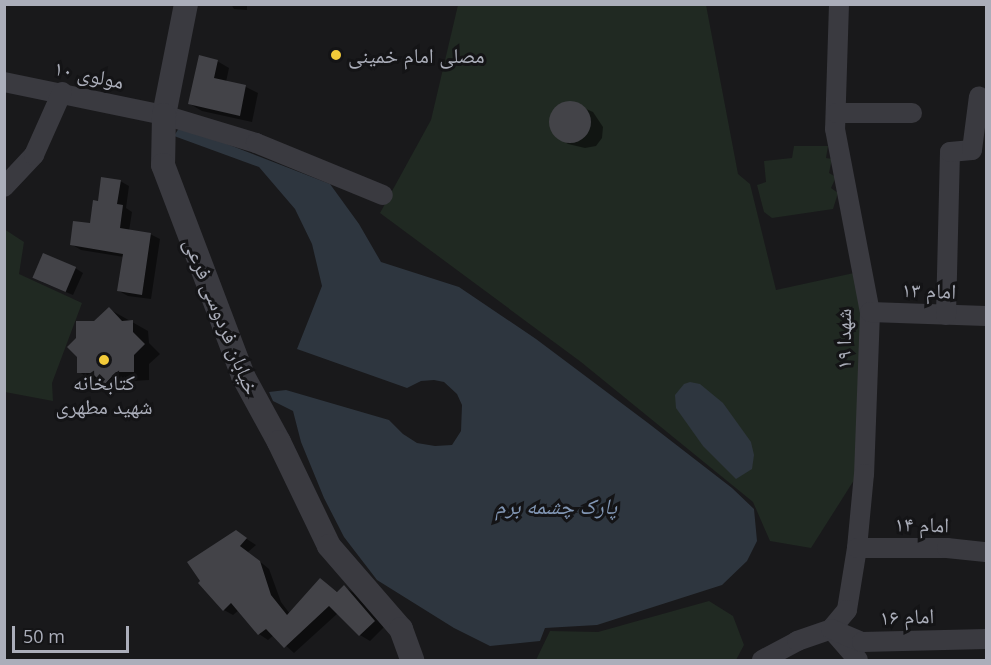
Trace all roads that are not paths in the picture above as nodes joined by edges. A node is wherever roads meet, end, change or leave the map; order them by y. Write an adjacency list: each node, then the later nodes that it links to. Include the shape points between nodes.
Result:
1 (186, 4): 8 (street, خیابان فردوسی فرعی)
2 (839, 4): 6 (street, شهدا ۱۹)
3 (4, 82): 4 (street, مولوی ۱۰)
4 (62, 92): 8 (street, مولوی ۱۰); 9 (street, via 34,155)
5 (979, 96): 12 (street, via 972,150 950,152)
6 (836, 113): 7 (street); 11 (street, شهدا ۱۹, via 835,129)
7 (912, 113)
8 (164, 115): 10 (street, مولوی ۱۰, via 256,143); 18 (street, خیابان فردوسی فرعی, via 163,165 243,376 329,546 401,629)
9 (4, 187)
10 (383, 195)
11 (870, 312): 12 (street, امام ۱۳); 14 (street, شهدا ۱۹)
12 (946, 315): 13 (street, امام ۱۳)
13 (987, 316)
14 (857, 548): 15 (street, امام ۱۴); 16 (street, شهدا ۱۹, via 847,610)
15 (987, 552)
16 (831, 629): 17 (street, امام ۱۶, via 862,642); 19 (street, via 797,641); 20 (street)
17 (987, 639)
18 (412, 660)
19 (764, 660)
20 (858, 660)

